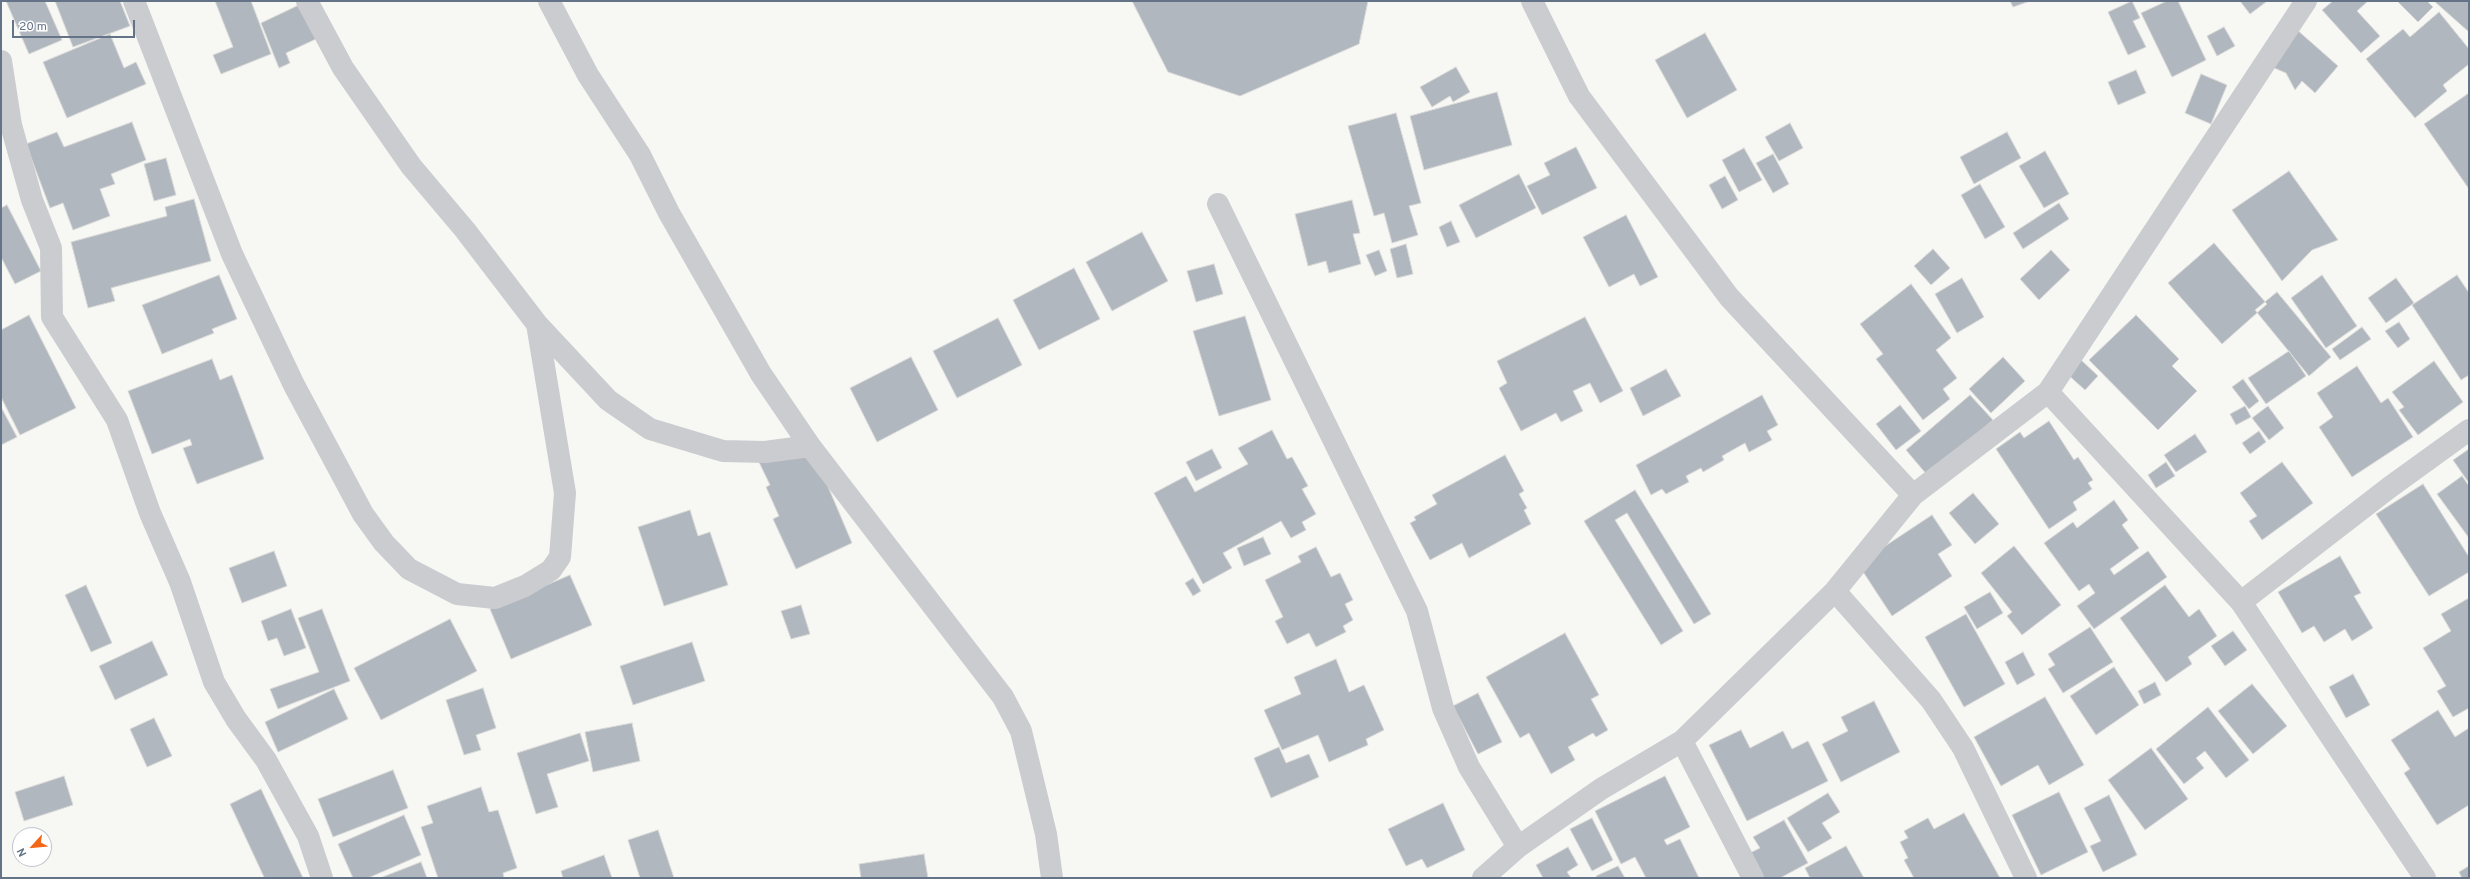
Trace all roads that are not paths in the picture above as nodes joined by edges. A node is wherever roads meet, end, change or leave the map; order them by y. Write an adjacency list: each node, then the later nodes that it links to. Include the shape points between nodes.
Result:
1 (134, 1): 8 (street, via 232,254 294,385 363,514 384,544 410,569 457,594 495,598 525,586 551,570 560,557 565,493)
2 (307, 1): 8 (street, via 343,68 407,160)
3 (549, 1): 11 (street, via 588,75 640,155 668,213 757,368)
4 (1532, 1): 12 (street, via 1579,96 1729,297)
5 (2306, 1): 9 (street)
6 (1, 61): 17 (street, via 11,125 32,200 51,248 52,317 117,420 150,513 180,582 214,682 236,719 266,760 308,836)
7 (1218, 204): 16 (street, via 1417,611 1443,708 1469,767)
8 (537, 324): 11 (street, via 608,400 650,429 723,451 765,452)
9 (2048, 392): 12 (street); 14 (street)
10 (2469, 430): 14 (street, via 2390,487)
11 (810, 446): 18 (street, via 1003,697 1021,731 1027,753 1046,834)
12 (1913, 496): 13 (street)
13 (1835, 591): 15 (street); 21 (street, via 1931,700 1963,748)
14 (2241, 602): 22 (street)
15 (1682, 740): 16 (street, via 1601,789); 20 (street)
16 (1518, 847): 19 (street)
17 (322, 878)
18 (1052, 878)
19 (1483, 878)
20 (1753, 878)
21 (2026, 878)
22 (2424, 878)

